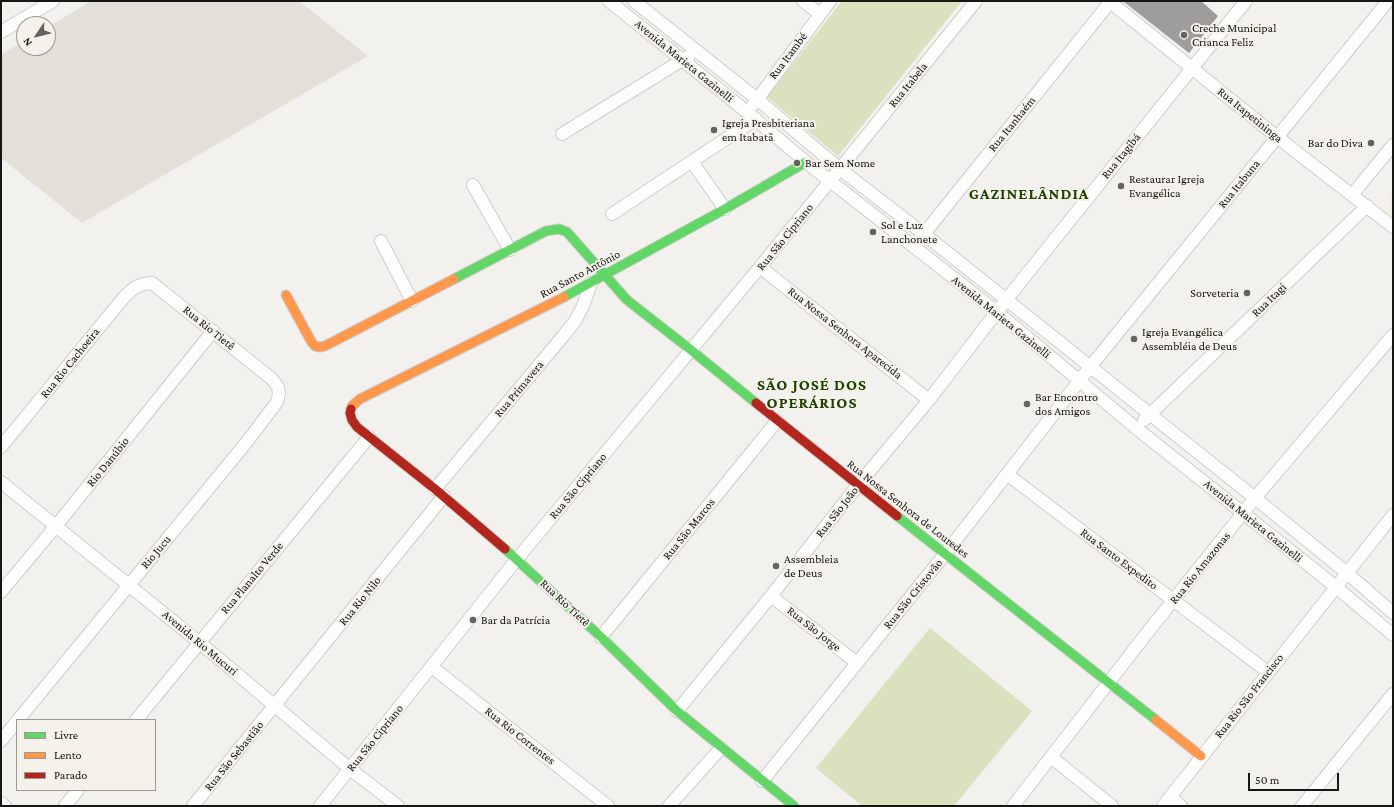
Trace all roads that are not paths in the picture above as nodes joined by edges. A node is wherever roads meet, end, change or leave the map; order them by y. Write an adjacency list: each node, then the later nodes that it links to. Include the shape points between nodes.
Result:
1 (52, 1): 13 (street)
2 (609, 1): 11 (street, Avenida Marieta Gazinelli)
3 (630, 1): 11 (street)
4 (634, 1): 14 (street, Avenida Marieta Gazinelli)
5 (803, 1): 12 (street)
6 (830, 1): 12 (street, Rua Itambé)
7 (976, 1): 24 (street, Rua Itabela)
8 (1110, 1): 16 (street, Rua Itapetininga); 32 (street, Rua Itanhaém)
9 (1246, 1): 16 (street, Rua Itagibá)
10 (1388, 1): 20 (street, Rua Itabuna)
11 (621, 11): 15 (street, Avenida Marieta Gazinelli)
12 (820, 14): 17 (street, Rua Itambé)
13 (1, 32)
14 (696, 51): 15 (street); 17 (street, Avenida Marieta Gazinelli)
15 (683, 60): 18 (street, Avenida Marieta Gazinelli); 19 (street)
16 (1191, 68): 20 (street, Rua Itapetininga); 42 (street, Rua Itagibá)
17 (757, 99): 18 (street, Rua Itambé); 24 (street, Avenida Marieta Gazinelli)
18 (752, 116): 22 (street, Rua Itambé); 23 (street, Avenida Marieta Gazinelli)
19 (562, 134)
20 (1277, 137): 27 (street, Rua Itapetininga); 47 (street, Rua Itabuna)
21 (1393, 145): 27 (street)
22 (692, 162): 29 (street); 30 (street, Rua Itambé)
23 (806, 162): 25 (street, Avenida Marieta Gazinelli); 29 (street, Rua Santo Antônio)
24 (840, 169): 25 (street, Rua São Cipriano); 32 (street, Avenida Marieta Gazinelli)
25 (830, 181): 34 (street, Avenida Marieta Gazinelli); 36 (street, Rua São Cipriano)
26 (473, 185): 35 (street)
27 (1352, 195): 28 (street, Rua Itapetininga)
28 (1367, 206): 31 (street, Rua Itapetininga); 52 (street, Rua Itagi)
29 (725, 210): 37 (street, Rua Santo Antônio)
30 (612, 214)
31 (1393, 227)
32 (924, 234): 34 (street, Rua Itanhaém); 42 (street, Avenida Marieta Gazinelli)
33 (381, 241): 41 (street)
34 (914, 247): 43 (street, Avenida Marieta Gazinelli)
35 (510, 250): 37 (street, Rua Nossa Senhora de Louredes, via 546,231 559,229 567,232); 41 (street, Rua Nossa Senhora de Louredes)
36 (760, 267): 46 (street, Rua São Cipriano); 51 (street, Rua Nossa Senhora Aparecida)
37 (604, 275): 38 (street, Rua Santo Antônio); 46 (street, Rua Nossa Senhora de Louredes, via 627,300)
38 (591, 283): 50 (street, Rua Santo Antônio); 60 (street, Rua Primavera, via 583,306 564,335)
39 (143, 284): 44 (street, Rua Rio Tietê, via 152,283); 56 (street, Rua Rio Cachoeira, via 125,296)
40 (286, 295): 41 (street, Rua Nossa Senhora de Louredes, via 310,342 320,347)
41 (412, 300)
42 (1006, 300): 43 (street, Rua Itagibá); 47 (street, Avenida Marieta Gazinelli)
43 (997, 312): 49 (street, Avenida Marieta Gazinelli); 51 (street, Rua São João)
44 (213, 331): 48 (street, Rua Rio Tietê); 64 (street, Rio Danúbio)
45 (1393, 335): 61 (street, Rua Rio Amazonas)
46 (691, 350): 53 (street, Rua Nossa Senhora de Louredes); 66 (street, Rua São Cipriano)
47 (1090, 367): 49 (street, Rua São Cristovão); 52 (street, Avenida Marieta Gazinelli)
48 (272, 379): 68 (street, Rio Jucu, via 278,387 277,402)
49 (1080, 381): 54 (street, Avenida Marieta Gazinelli); 57 (street, Rua São Cristovão)
50 (360, 399): 55 (street, Rua Rio Tietê, via 352,406 350,413 357,427)
51 (929, 400): 59 (street, Rua São João)
52 (1149, 415): 54 (street, Rua Itagi); 61 (street, Avenida Marieta Gazinelli)
53 (777, 421): 59 (street, Rua Nossa Senhora de Louredes); 75 (street, Rua São Marcos)
54 (1136, 428): 62 (street, Avenida Marieta Gazinelli)
55 (369, 437): 60 (street, Rua Rio Tietê); 76 (street, Rua Planalto Verde)
56 (1, 447)
57 (1008, 475): 65 (street, Rua São Cristovão); 72 (street, Rua Santo Expedito)
58 (1, 482): 64 (street, Avenida Rio Mucuri)
59 (858, 485): 65 (street, Rua Nossa Senhora de Louredes); 71 (street, Rua São João)
60 (439, 492): 66 (street, Rua Rio Tietê); 82 (street, Rua Rio Nilo)
61 (1255, 498): 62 (street, Rua Rio Amazonas); 67 (street, Avenida Marieta Gazinelli)
62 (1243, 513): 69 (street, Avenida Marieta Gazinelli); 72 (street, Rua Rio Amazonas)
63 (1393, 514): 67 (street, Rua Rio São Francisco)
64 (56, 526): 68 (street, Avenida Rio Mucuri); 70 (street, Rio Danúbio)
65 (945, 554): 77 (street, Rua São Cristovão); 80 (street, Rua Nossa Senhora de Louredes)
66 (517, 559): 75 (street, Rua Rio Tietê); 78 (street, Rua São Cipriano)
67 (1347, 573): 69 (street, Rua Rio São Francisco); 73 (street, Avenida Marieta Gazinelli)
68 (128, 585): 76 (street, Avenida Rio Mucuri); 84 (street, Rio Jucu)
69 (1336, 587): 74 (street, Avenida Marieta Gazinelli); 79 (street, Rua Rio São Francisco)
70 (1, 592)
71 (771, 596): 77 (street, Rua São Jorge); 83 (street, Rua São João)
72 (1174, 600): 79 (street, Rua Santo Expedito); 80 (street, Rua Rio Amazonas)
73 (1393, 613)
74 (1393, 635)
75 (601, 637): 83 (street, Rua Rio Tietê)
76 (199, 642): 82 (street, Avenida Rio Mucuri); 85 (street, Rua Planalto Verde)
77 (857, 663): 92 (street, Rua São Cristovão)
78 (432, 667): 91 (street, Rua São Cipriano); 101 (street, Rua Rio Correntes)
79 (1268, 672): 89 (street, Rua Rio São Francisco)
80 (1108, 683): 89 (street, Rua Nossa Senhora de Louredes); 90 (street, Rua Rio Amazonas)
81 (1393, 694): 107 (street)
82 (275, 706): 91 (street, Avenida Rio Mucuri); 98 (street, Rua São Sebastião)
83 (677, 710): 88 (street, Rua Rio Tietê)
84 (18, 719)
85 (137, 719)
86 (16, 721): 87 (street, Rio Jucu)
87 (1, 740)
88 (721, 748): 92 (street, Rua Rio Tietê); 102 (street)
89 (1201, 756): 94 (street, Rua Rio São Francisco)
90 (1051, 757): 104 (street, Rua Rio Amazonas); 105 (street)
91 (350, 769): 99 (street, Rua São Cipriano); 100 (street, Avenida Rio Mucuri)
92 (762, 781): 103 (street, Rua Rio Tietê)
93 (77, 791): 97 (street)
94 (1166, 801): 106 (street)
95 (1, 803): 96 (street)
96 (5, 806)
97 (65, 806)
98 (194, 806)
99 (320, 806)
100 (398, 806)
101 (608, 806)
102 (669, 806)
103 (794, 806)
104 (1013, 806)
105 (1112, 806)
106 (1181, 806)
107 (1302, 806)

